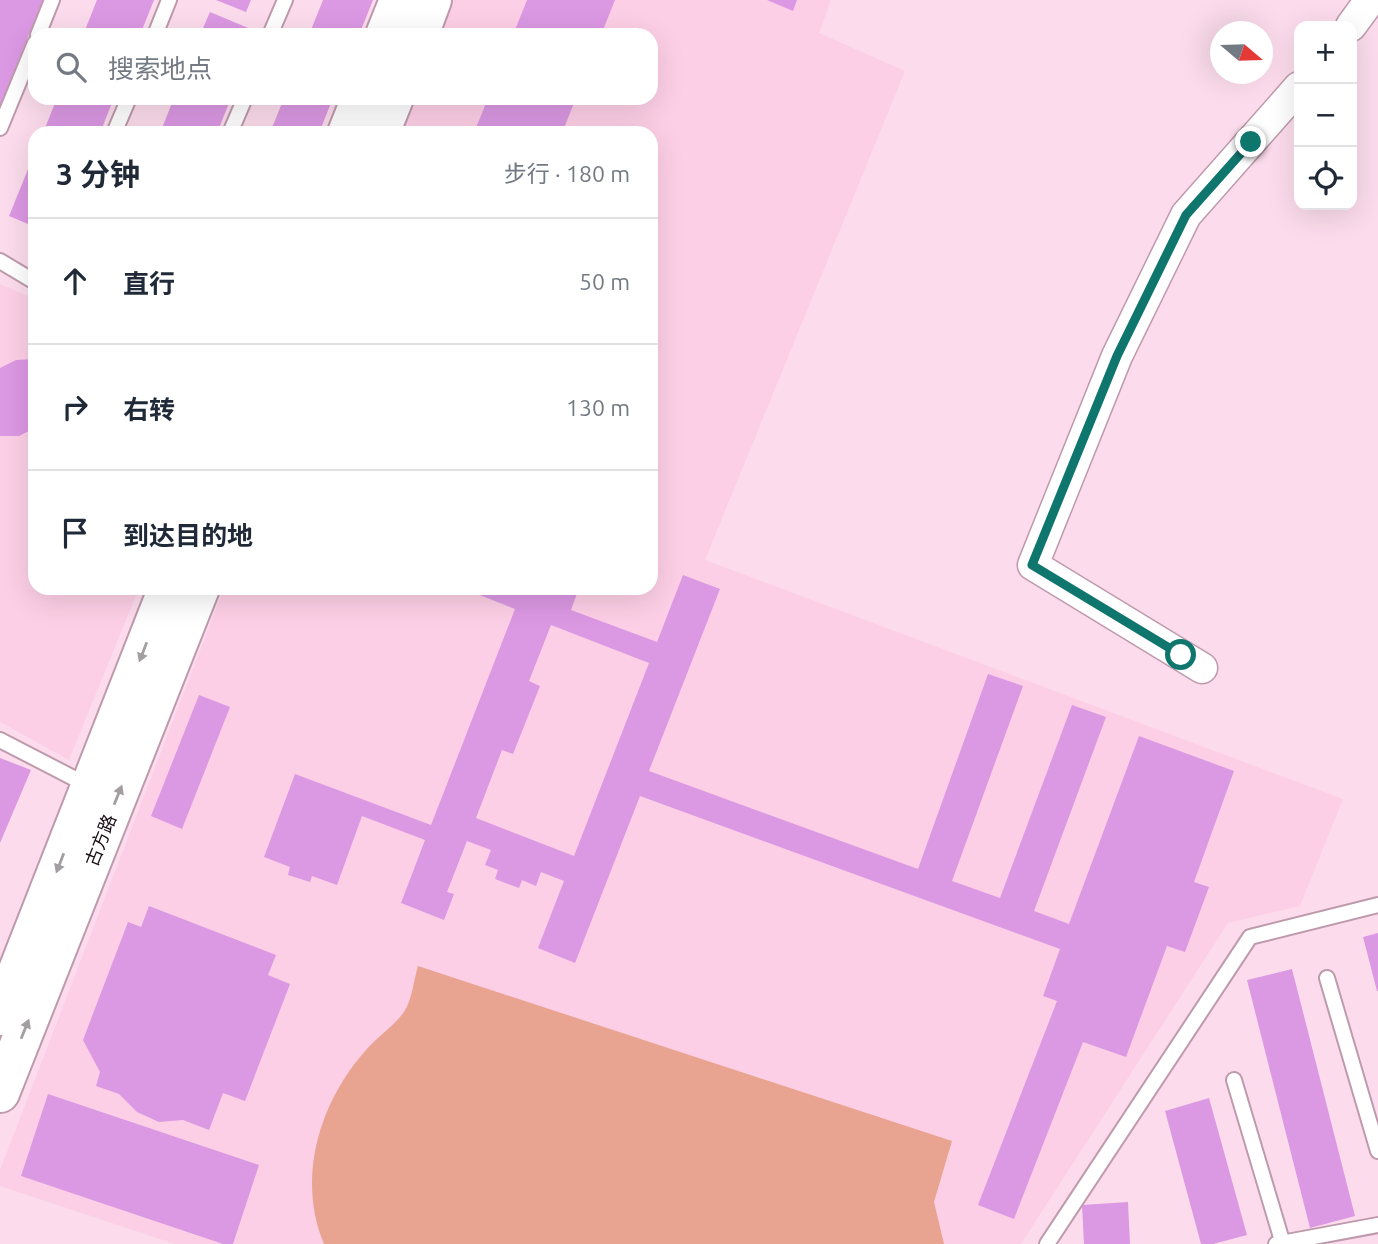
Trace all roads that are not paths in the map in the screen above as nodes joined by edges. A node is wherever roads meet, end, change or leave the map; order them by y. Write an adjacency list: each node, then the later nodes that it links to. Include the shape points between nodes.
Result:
1 (52, 0): 8 (lane)
2 (169, 0): 9 (lane)
3 (285, 0): 10 (lane)
4 (399, 0): 11 (street)
5 (432, 0): 12 (street)
6 (1370, 0): 7 (street)
7 (1355, 21)
8 (41, 28)
9 (158, 28)
10 (273, 28)
11 (388, 28)
12 (422, 28)
13 (28, 60): 23 (lane)
14 (1294, 93): 28 (street, via 1186,215 1117,356 1032,565)
15 (126, 105): 19 (lane)
16 (242, 105): 20 (lane)
17 (357, 105): 21 (street)
18 (391, 105): 22 (street)
19 (117, 126)
20 (233, 126)
21 (350, 126)
22 (383, 126)
23 (0, 128)
24 (0, 261): 25 (lane)
25 (28, 278)
26 (165, 595): 30 (street, 古方路, one-way to 30)
27 (197, 595): 35 (street, 古方路, one-way to 27)
28 (1202, 668)
29 (0, 740): 30 (lane)
30 (90, 786): 33 (street, 古方路, one-way to 33)
31 (1378, 905): 38 (lane, via 1250,937)
32 (1327, 978): 36 (lane)
33 (3, 1001)
34 (1234, 1080): 39 (lane)
35 (0, 1093)
36 (1378, 1151)
37 (1378, 1225): 39 (lane)
38 (1047, 1244)
39 (1281, 1244)

